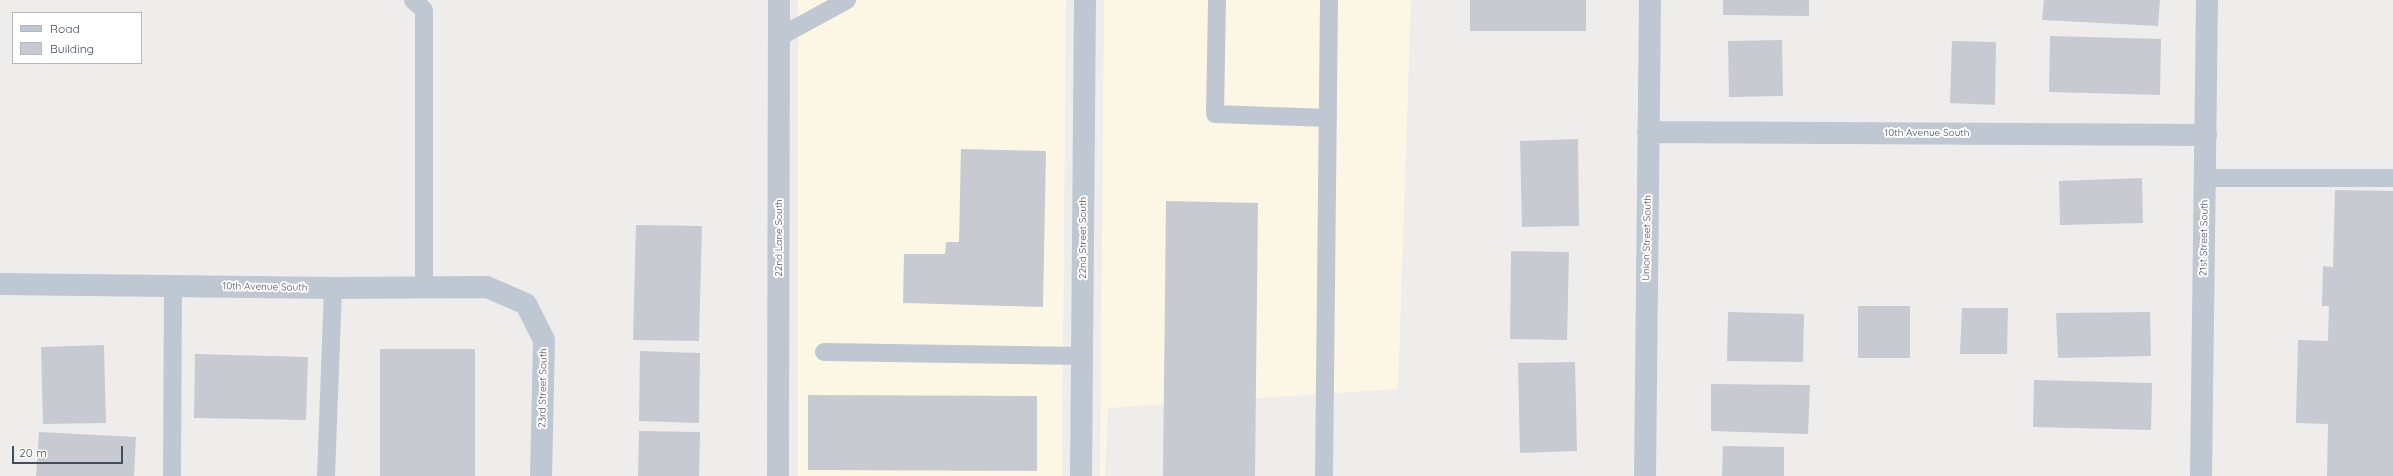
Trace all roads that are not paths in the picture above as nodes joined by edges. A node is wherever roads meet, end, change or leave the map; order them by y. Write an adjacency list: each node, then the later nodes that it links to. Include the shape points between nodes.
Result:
1 (779, 0): 9 (street, 22nd Lane South)
2 (847, 0): 9 (lane)
3 (1085, 0): 21 (street, 22nd Street South)
4 (1217, 0): 10 (lane, via 1215,114)
5 (1329, 0): 10 (lane)
6 (1650, 0): 11 (street, Union Street South)
7 (2208, 0): 12 (street, 21st Street South)
8 (420, 3): 17 (lane)
9 (779, 37): 25 (street, 22nd Lane South)
10 (1328, 118): 27 (lane)
11 (1648, 132): 12 (street, 10th Avenue South); 28 (street, Union Street South)
12 (2206, 135): 13 (street, 21st Street South)
13 (2205, 178): 14 (lane); 29 (street, 21st Street South)
14 (2393, 178)
15 (0, 284): 16 (street, 10th Avenue South)
16 (174, 286): 18 (street, 10th Avenue South); 22 (lane)
17 (424, 287): 18 (street, 10th Avenue South); 19 (street, 10th Avenue South, via 487,287)
18 (333, 288): 23 (lane)
19 (526, 304): 24 (street, 23rd Street South, via 544,340)
20 (824, 352): 21 (lane)
21 (1082, 356): 26 (street, 22nd Street South)
22 (172, 476)
23 (326, 476)
24 (541, 476)
25 (778, 476)
26 (1081, 476)
27 (1324, 476)
28 (1645, 476)
29 (2201, 476)

